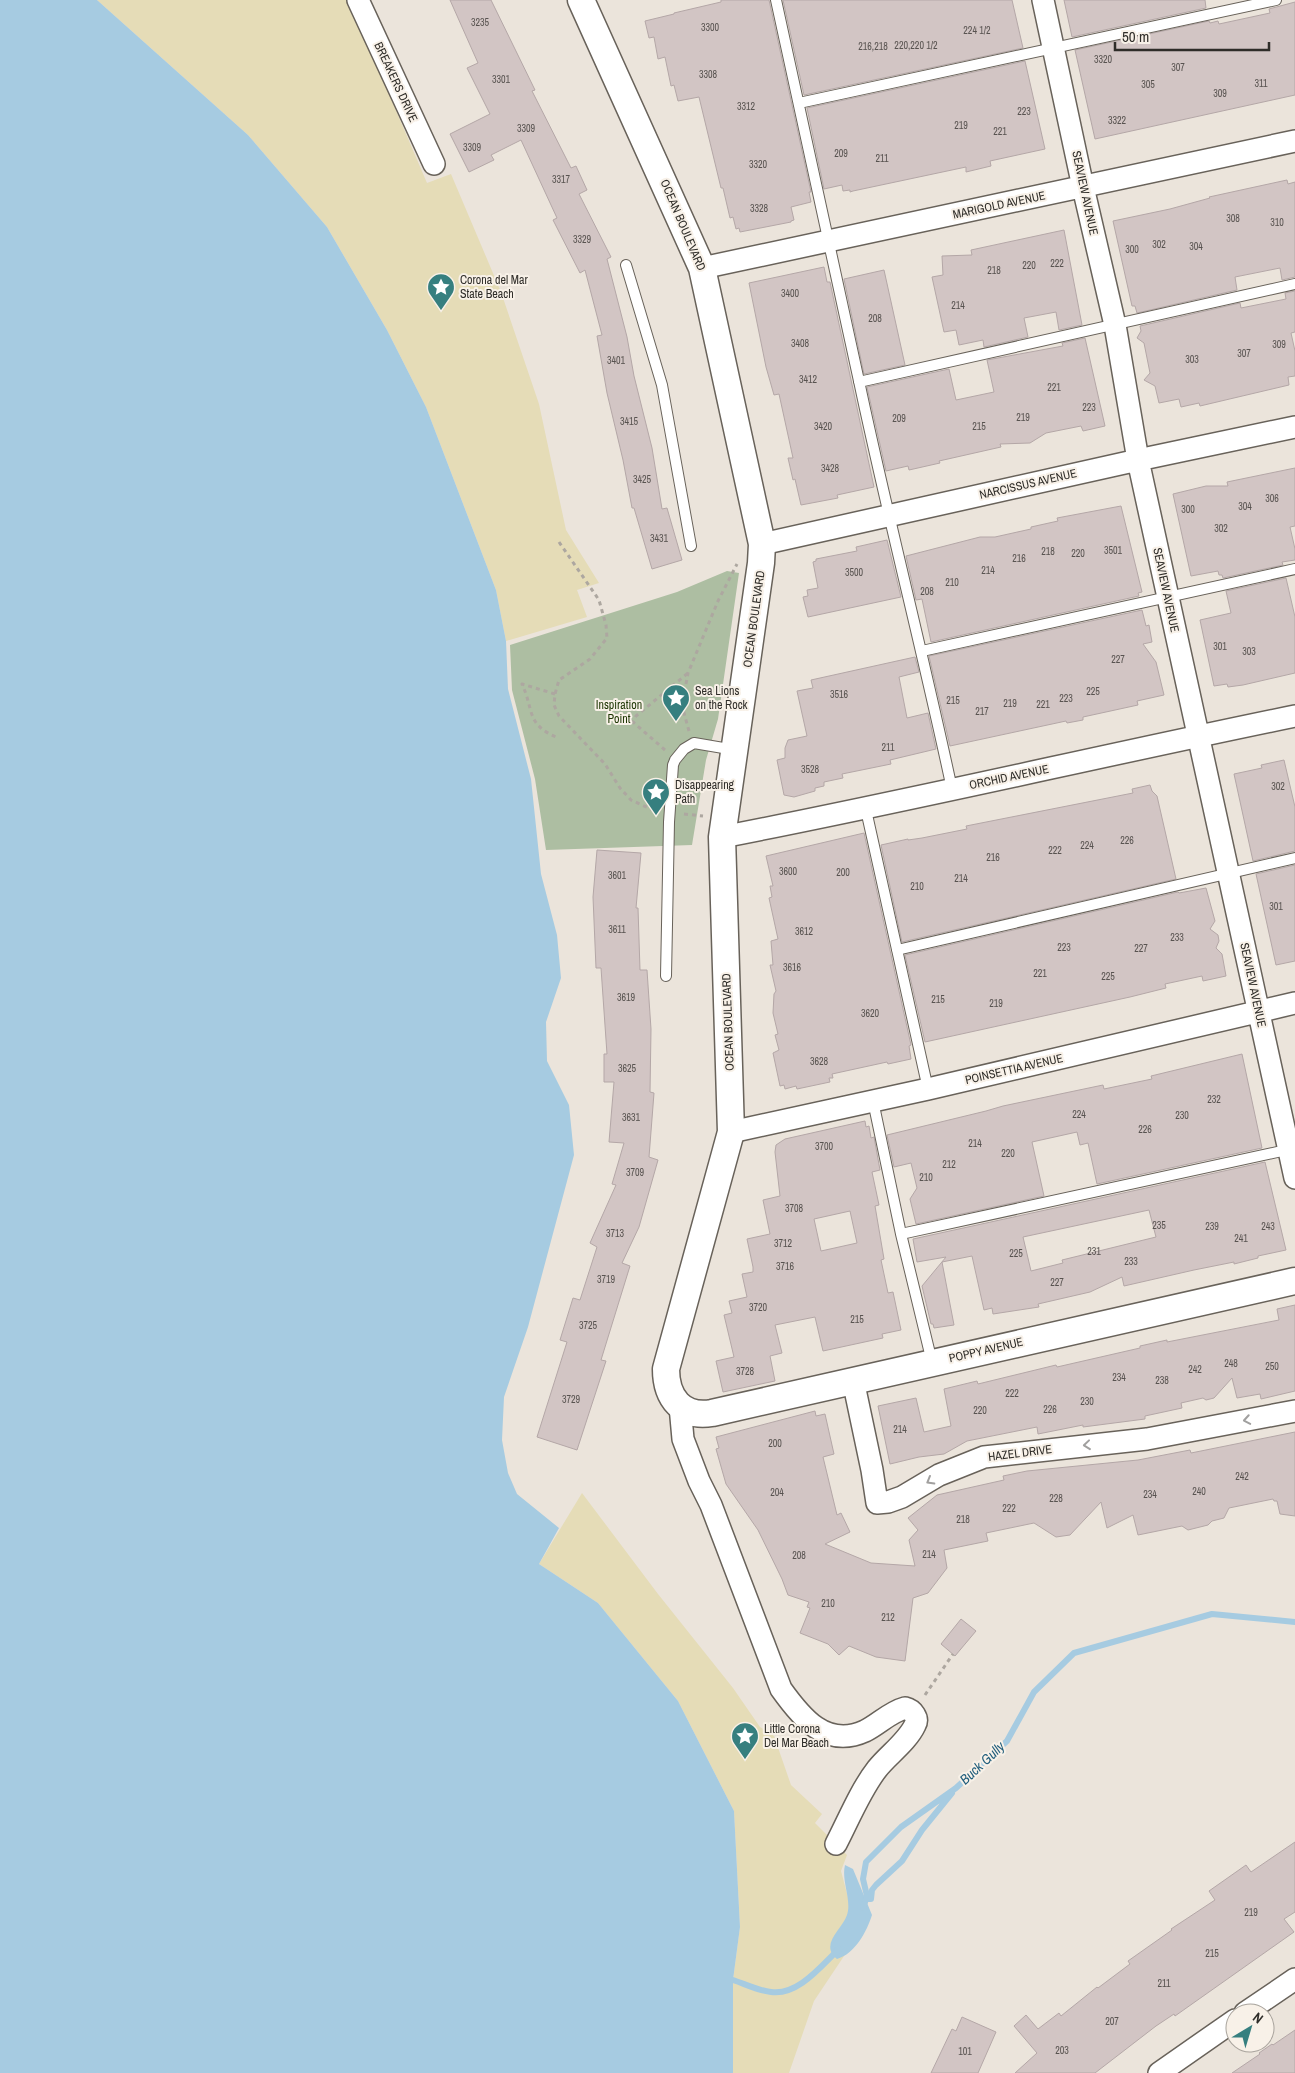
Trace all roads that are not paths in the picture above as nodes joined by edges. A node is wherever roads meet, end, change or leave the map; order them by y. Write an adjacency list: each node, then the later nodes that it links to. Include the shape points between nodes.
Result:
1 (358, 0): 9 (street, BREAKERS DRIVE)
2 (776, 0): 7 (lane)
3 (1043, 0): 6 (street, SEAVIEW AVENUE)
4 (1276, 0): 6 (lane)
5 (584, 1): 13 (street, OCEAN BOULEVARD)
6 (1054, 48): 7 (lane); 10 (street, SEAVIEW AVENUE)
7 (799, 102): 11 (lane)
8 (1295, 141): 10 (street, MARIGOLD AVENUE)
9 (434, 164)
10 (1083, 187): 11 (street, MARIGOLD AVENUE); 15 (street, SEAVIEW AVENUE)
11 (830, 241): 13 (street, MARIGOLD AVENUE); 16 (lane)
12 (626, 266): 21 (lane, via 662,385)
13 (702, 268): 20 (street, OCEAN BOULEVARD)
14 (1295, 284): 15 (lane)
15 (1115, 325): 16 (lane); 18 (street, SEAVIEW AVENUE)
16 (859, 382): 19 (lane)
17 (1295, 427): 18 (street, NARCISSUS AVENUE)
18 (1138, 460): 19 (street, NARCISSUS AVENUE); 23 (street, SEAVIEW AVENUE)
19 (890, 515): 20 (street, NARCISSUS AVENUE); 24 (lane)
20 (762, 544): 27 (street, OCEAN BOULEVARD)
21 (690, 546)
22 (1295, 570): 23 (lane)
23 (1168, 596): 24 (lane); 26 (street, SEAVIEW AVENUE)
24 (922, 651): 28 (lane)
25 (1295, 716): 26 (street, ORCHID AVENUE)
26 (1197, 736): 28 (street, ORCHID AVENUE); 32 (street, SEAVIEW AVENUE)
27 (736, 750): 30 (street, OCEAN BOULEVARD); 34 (lane, via 694,743 675,760 669,822)
28 (952, 789): 29 (street, ORCHID AVENUE)
29 (866, 810): 30 (street, ORCHID AVENUE); 33 (lane)
30 (724, 828): 39 (street, OCEAN BOULEVARD)
31 (1295, 858): 32 (lane)
32 (1229, 872): 33 (lane); 36 (street, SEAVIEW AVENUE)
33 (897, 950): 37 (lane)
34 (666, 976)
35 (1295, 1003): 36 (street, POINSETTIA AVENUE)
36 (1259, 1010): 37 (street, POINSETTIA AVENUE); 40 (street, SEAVIEW AVENUE)
37 (928, 1089): 38 (street, POINSETTIA AVENUE)
38 (873, 1101): 39 (street, POINSETTIA AVENUE); 42 (lane)
39 (732, 1132): 46 (street, OCEAN BOULEVARD, via 666,1369 666,1383)
40 (1292, 1149): 41 (street, SEAVIEW AVENUE); 42 (lane)
41 (1295, 1178)
42 (901, 1234): 44 (lane)
43 (1295, 1281): 44 (street, POPPY AVENUE)
44 (932, 1362): 45 (street, POPPY AVENUE)
45 (853, 1380): 46 (street, POPPY AVENUE, via 702,1415 692,1414); 47 (street, HAZEL DRIVE, one-way to 45, via 1147,1438 984,1457 939,1476 902,1497 877,1503)
46 (680, 1406): 48 (street, via 683,1438 699,1481 781,1688 793,1706 815,1728 836,1736 865,1731 896,1710 905,1708 913,1712 916,1724 876,1770)
47 (1295, 1412)
48 (836, 1844)
49 (1295, 1979): 50 (street)
50 (1260, 2003)
51 (1225, 2027): 52 (street)
52 (1159, 2073)

